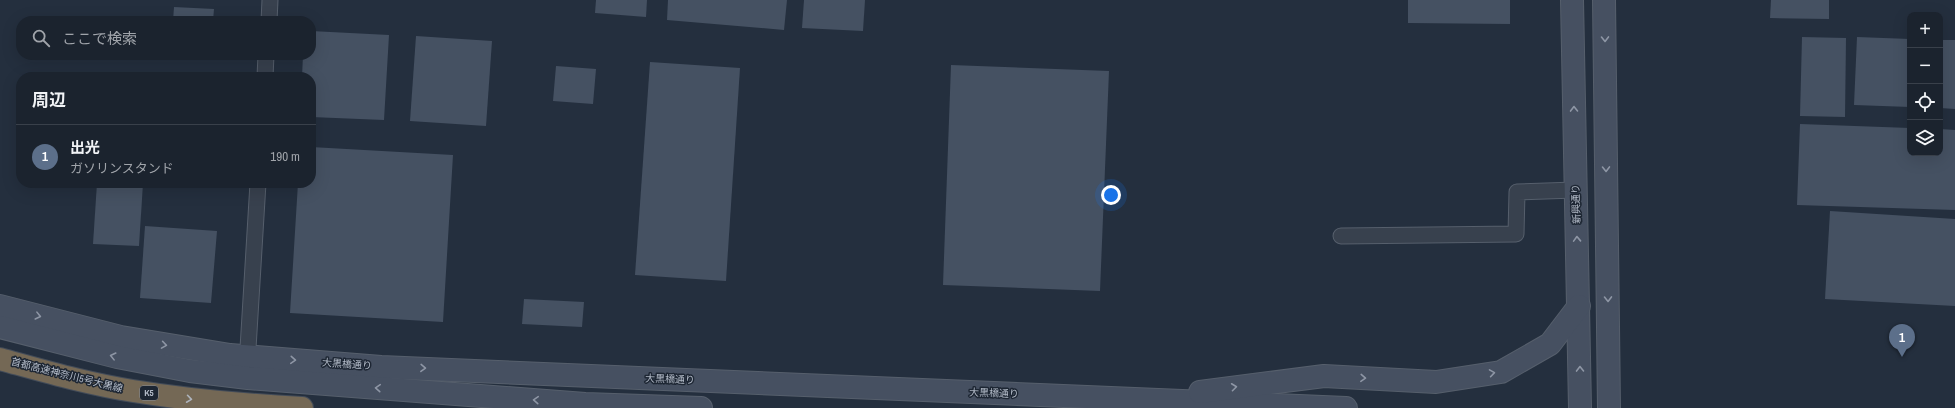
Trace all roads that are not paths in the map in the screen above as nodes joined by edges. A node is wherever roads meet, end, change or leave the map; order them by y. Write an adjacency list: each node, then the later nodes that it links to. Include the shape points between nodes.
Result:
1 (270, 0): 4 (lane)
2 (1572, 0): 8 (street, 新興通り, one-way to 2)
3 (1604, 0): 23 (street, one-way to 23)
4 (269, 16)
5 (266, 60): 6 (lane)
6 (265, 72)
7 (258, 188): 13 (lane)
8 (1576, 190): 9 (lane, via 1517,192 1516,234); 11 (street, 新興通り, one-way to 8)
9 (1341, 236)
10 (0, 306): 13 (street, 大黒橋通り, one-way to 13, via 121,337)
11 (1579, 306): 17 (street, one-way to 11, via 1324,376 1436,382 1500,372 1550,344); 22 (street, 新興通り, one-way to 11)
12 (0, 327): 16 (street, one-way to 12, via 190,371 117,357)
13 (247, 357): 16 (lane); 17 (street, 大黒橋通り, one-way to 17, via 389,367)
14 (0, 359): 19 (highway, 首都高速神奈川5号大黒線 / K5, one-way to 19, via 132,391 212,402)
15 (0, 372): 18 (highway, 首都高速神奈川5号大黒線 / K5, via 60,390)
16 (248, 378): 20 (street, one-way to 16, via 585,404)
17 (1140, 400): 21 (street, 大黒橋通り)
18 (165, 408)
19 (302, 408)
20 (701, 408)
21 (1346, 408)
22 (1580, 408)
23 (1610, 408)

